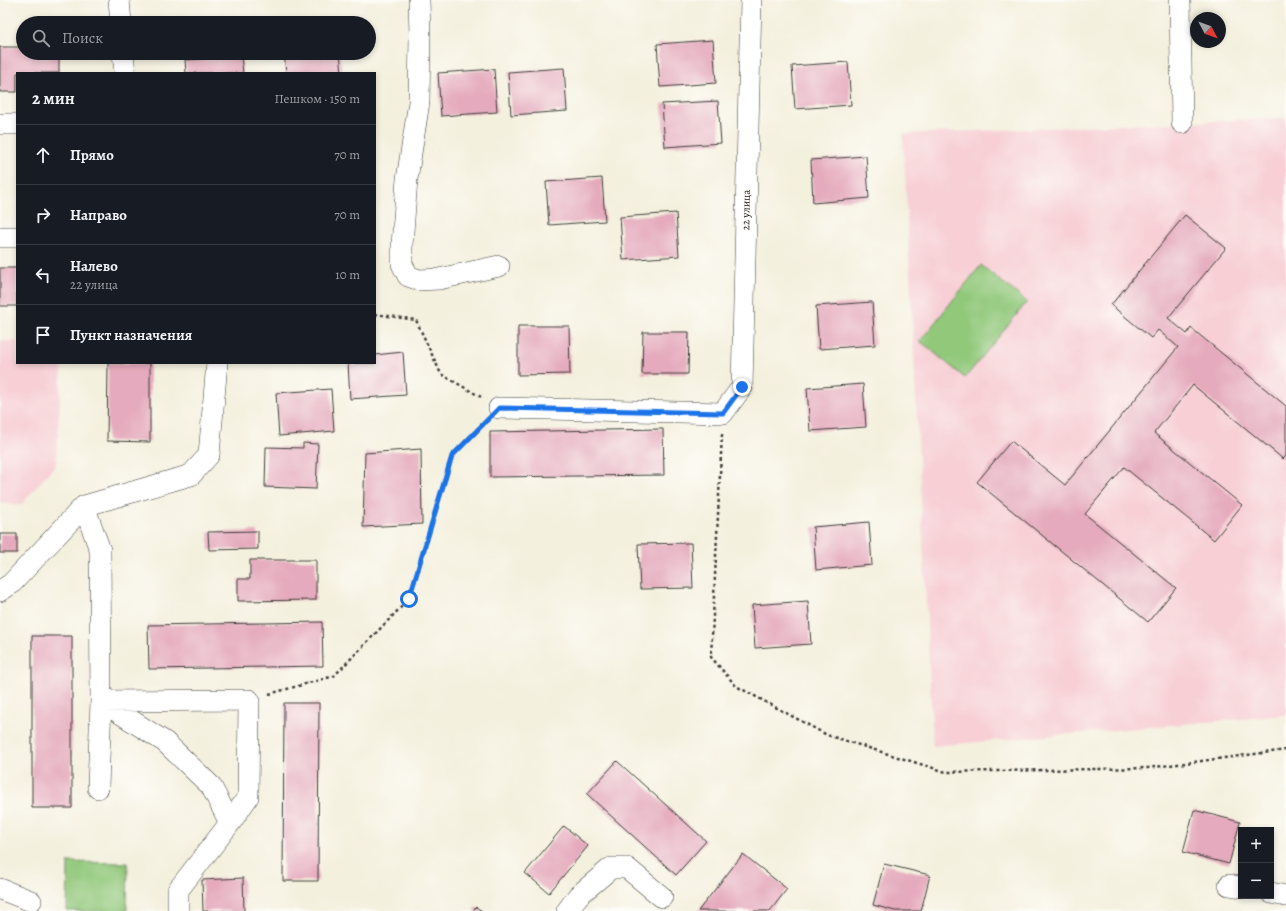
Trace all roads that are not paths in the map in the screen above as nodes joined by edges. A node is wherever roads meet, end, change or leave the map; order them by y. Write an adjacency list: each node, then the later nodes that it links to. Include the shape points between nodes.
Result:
1 (119, 0): 5 (street)
2 (419, 0): 13 (street, via 418,102 407,178 402,264 408,276 419,280 439,279)
3 (751, 0): 15 (street, 22 улица, via 742,387 723,413)
4 (1180, 0): 8 (street)
5 (120, 16)
6 (124, 60): 7 (street)
7 (125, 72)
8 (1182, 123)
9 (0, 124): 10 (street)
10 (16, 124)
11 (0, 237): 12 (street)
12 (16, 237)
13 (499, 266)
14 (217, 364): 16 (street, via 209,455 191,475)
15 (499, 408)
16 (84, 506): 17 (street, via 11,584); 18 (street, via 100,550)
17 (0, 591)
18 (101, 701): 19 (street); 20 (street, via 165,742 211,786); 20 (street, via 248,700 248,797)
19 (98, 788)
20 (230, 823): 26 (street, via 178,890)
21 (0, 889): 25 (street)
22 (1274, 894): 23 (street)
23 (1286, 896)
24 (662, 897): 27 (street, via 628,868 611,868 578,896)
25 (31, 901)
26 (178, 911)
27 (567, 911)

